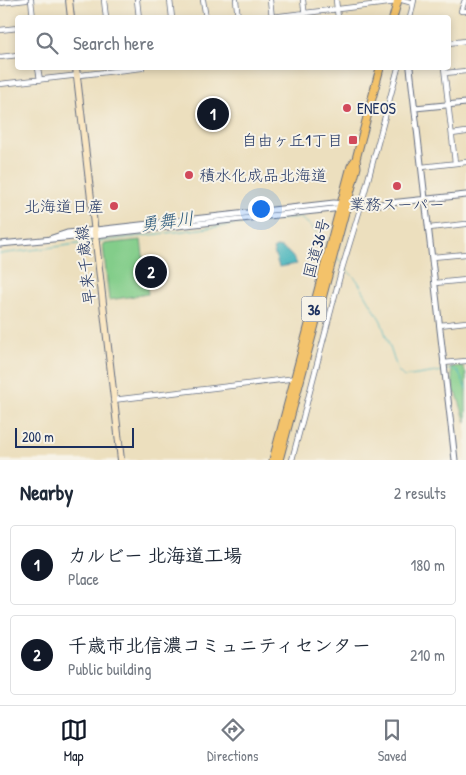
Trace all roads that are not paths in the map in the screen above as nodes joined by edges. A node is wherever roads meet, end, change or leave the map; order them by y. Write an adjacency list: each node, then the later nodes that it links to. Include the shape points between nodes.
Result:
1 (26, 0): 15 (street)
2 (31, 0): 19 (street)
3 (68, 0): 20 (main road)
4 (104, 0): 21 (street)
5 (137, 0): 22 (street)
6 (170, 0): 23 (street)
7 (204, 0): 24 (street)
8 (236, 0): 25 (street)
9 (270, 0): 26 (street)
10 (303, 0): 27 (street)
11 (336, 0): 17 (street)
12 (465, 0): 18 (street, via 461,11)
13 (399, 1): 14 (street); 16 (street); 29 (highway)
14 (414, 2): 30 (street)
15 (0, 3)
16 (369, 3): 17 (street)
17 (337, 9): 27 (street); 28 (street)
18 (466, 11)
19 (33, 15)
20 (70, 15)
21 (106, 15)
22 (139, 15)
23 (172, 15)
24 (206, 15)
25 (238, 15)
26 (271, 15)
27 (304, 15)
28 (338, 15)
29 (394, 15)
30 (411, 15)
31 (15, 28): 32 (street)
32 (0, 30)
33 (466, 41): 34 (street)
34 (451, 43)
35 (15, 55): 36 (street)
36 (0, 57)
37 (38, 70): 47 (street)
38 (76, 70): 46 (main road, 早来千歳線)
39 (112, 70): 46 (street)
40 (379, 70): 59 (highway, 国道36号 / 36, via 356,159 357,167)
41 (397, 70): 60 (street)
42 (410, 70): 51 (street)
43 (444, 70): 45 (street)
44 (466, 71): 45 (street)
45 (445, 74): 50 (street)
46 (77, 75): 47 (street); 63 (main road, 早来千歳線)
47 (40, 80): 48 (street)
48 (0, 84)
49 (466, 103): 50 (street)
50 (449, 104): 51 (street); 53 (street)
51 (415, 108): 56 (street)
52 (466, 132): 53 (street)
53 (452, 134): 55 (street)
54 (466, 162): 55 (street)
55 (455, 163): 56 (street)
56 (422, 167): 58 (street)
57 (466, 195): 58 (street)
58 (425, 200): 60 (street); 62 (street)
59 (343, 206): 60 (street); 63 (street); 74 (highway, 国道36号 / 36)
60 (361, 206): 79 (street)
61 (466, 224): 62 (street)
62 (429, 228): 66 (street)
63 (95, 238): 64 (street, via 67,233); 75 (main road, 早来千歳線)
64 (0, 244)
65 (466, 254): 66 (street)
66 (433, 258): 68 (street)
67 (466, 280): 68 (street)
68 (435, 283): 70 (street)
69 (466, 322): 70 (street)
70 (440, 326): 72 (street)
71 (465, 361): 72 (street); 73 (street)
72 (443, 365): 80 (street)
73 (466, 368)
74 (298, 378): 75 (street); 77 (highway, 国道36号 / 36); 78 (highway, 国道36号 / 36)
75 (113, 400): 76 (main road, 早来千歳線)
76 (121, 460)
77 (273, 460)
78 (280, 460)
79 (292, 460)
80 (455, 460)

